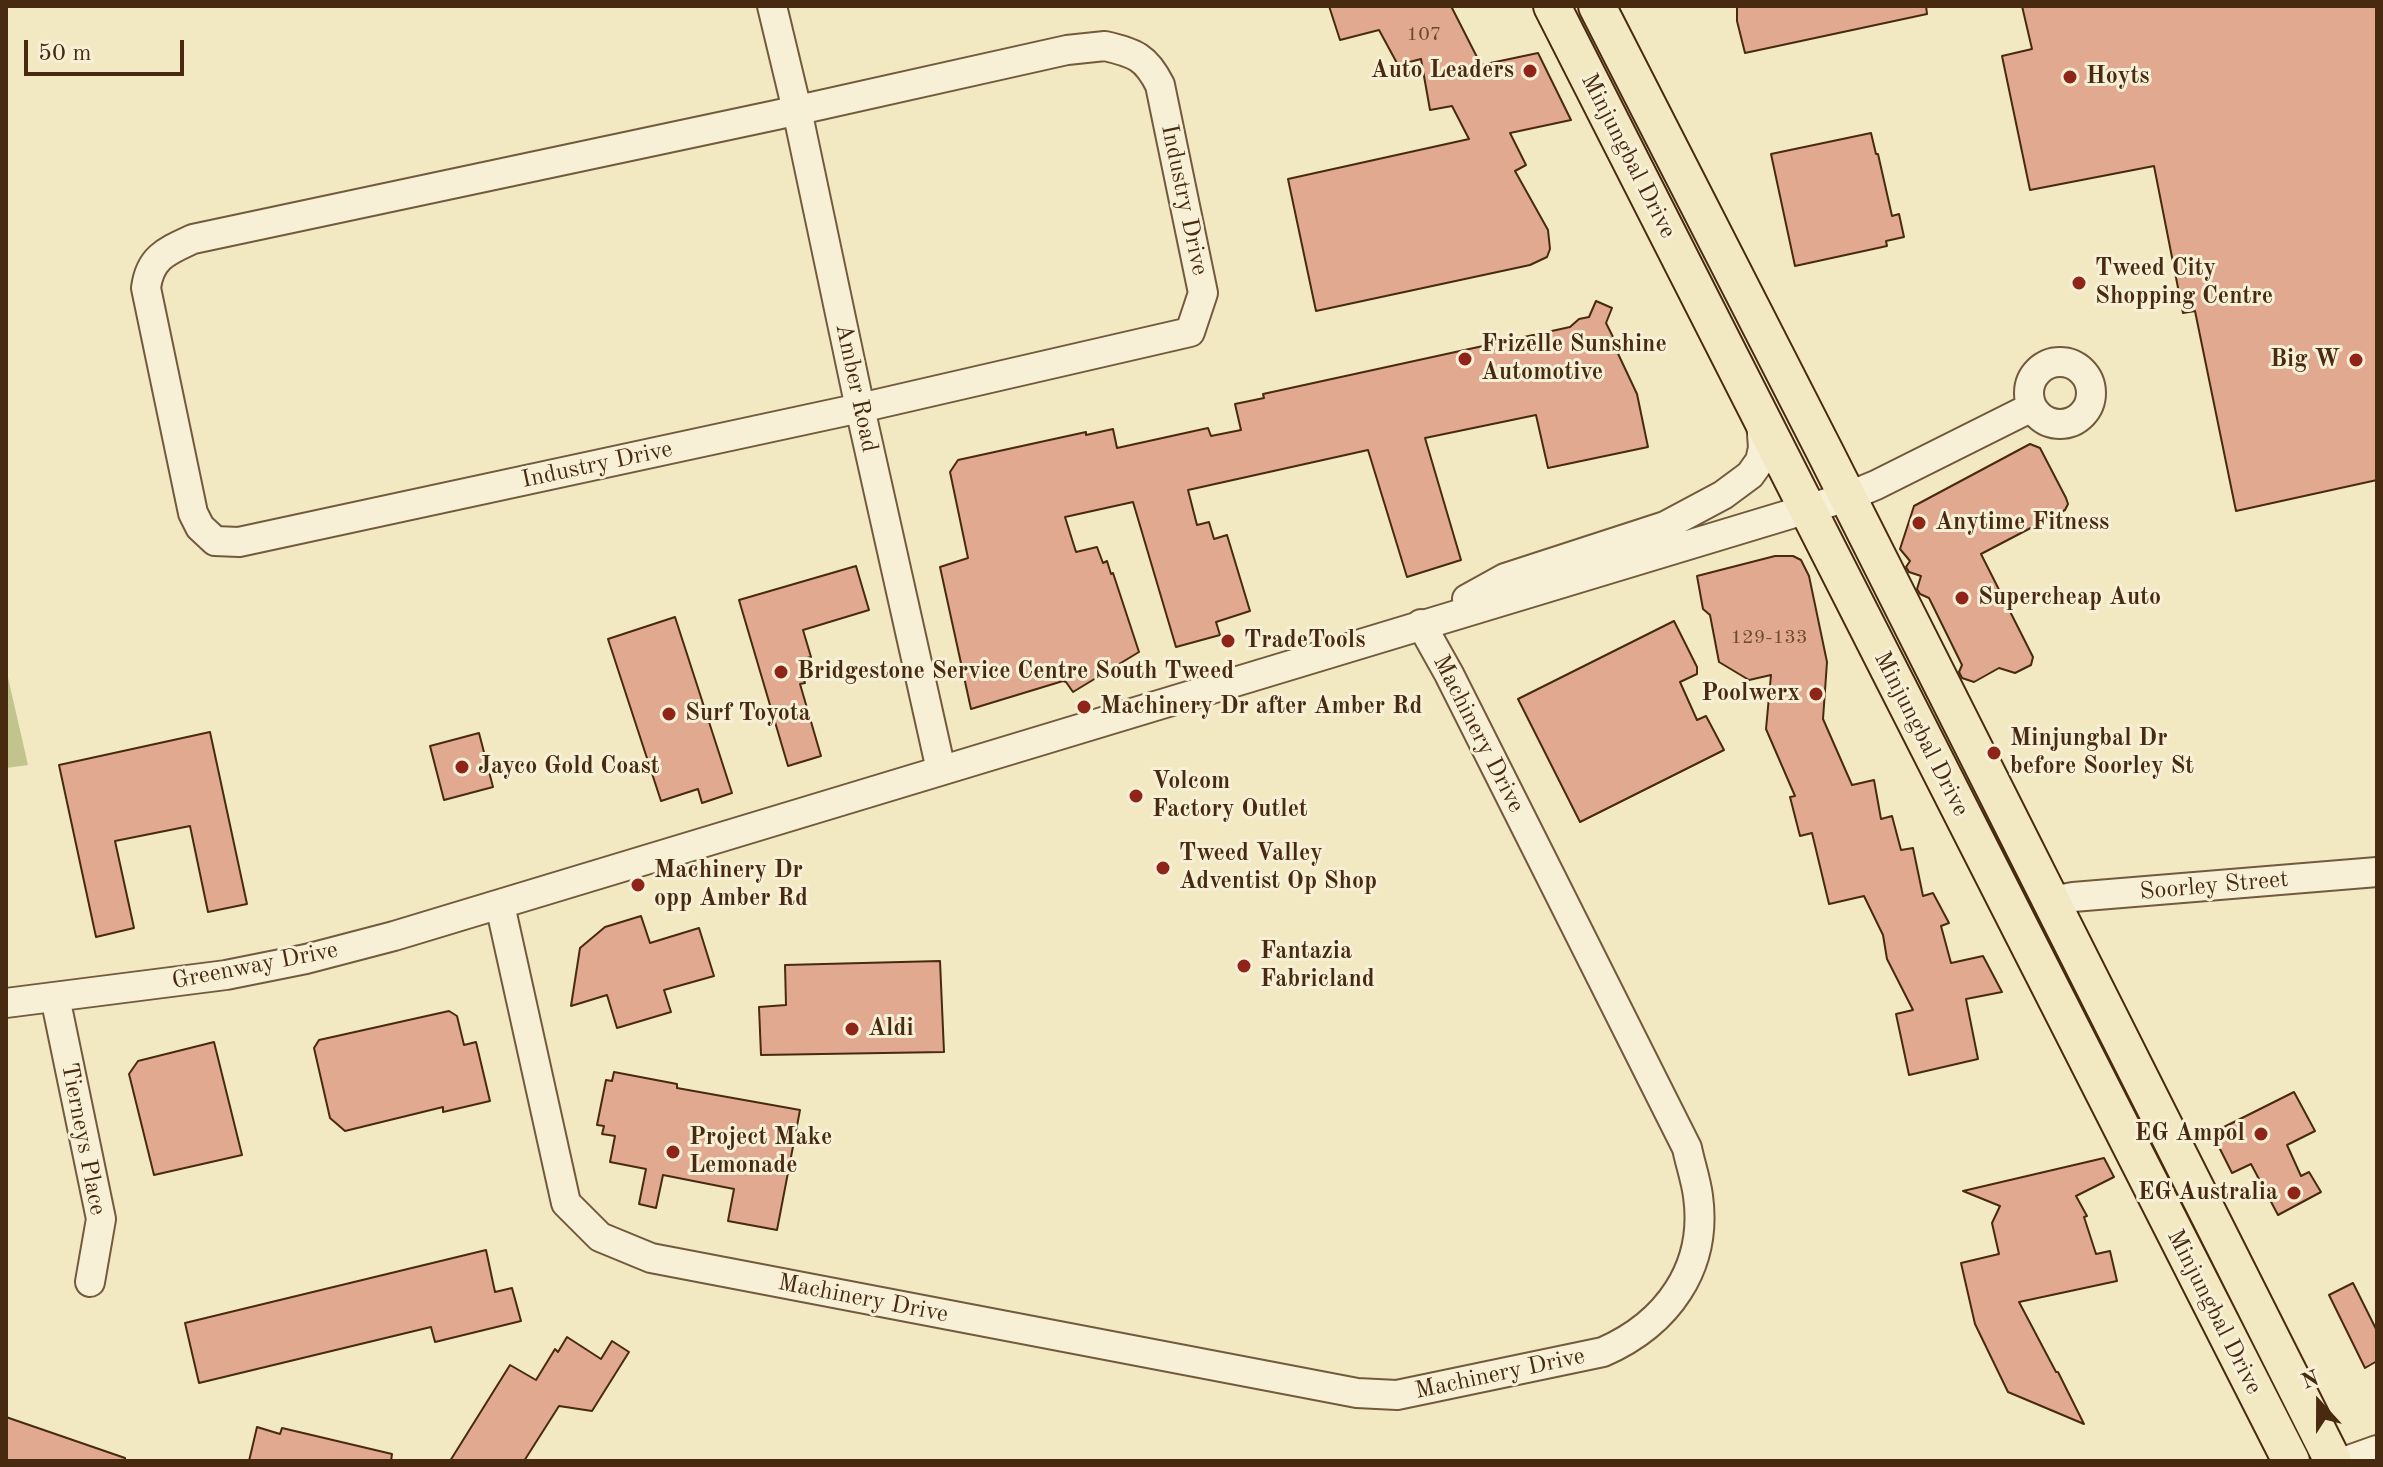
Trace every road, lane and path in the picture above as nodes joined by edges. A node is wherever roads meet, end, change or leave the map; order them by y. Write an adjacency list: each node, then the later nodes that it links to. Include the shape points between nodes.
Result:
1 (772, 6): 4 (street, Amber Road)
2 (1552, 6): 7 (main road, Minjungbal Drive)
3 (1597, 6): 8 (main road, Minjungbal Drive)
4 (797, 110): 6 (street, Amber Road); 6 (street, Industry Drive, via 1105,46 1144,60 1160,85 1203,293 1190,332); 6 (street, Industry Drive, via 193,239 165,252 148,270 146,288 189,498 200,527 215,541 239,542)
5 (2032, 407): 8 (street, Machinery Drive)
6 (860, 408): 11 (street, Amber Road)
7 (1761, 420): 9 (main road, Minjungbal Drive); 10 (street, Machinery Drive, via 1760,461 1723,495 1665,526 1505,578)
8 (1847, 497): 9 (street, Machinery Drive); 13 (main road, Minjungbal Drive)
9 (1807, 508): 10 (street, Machinery Drive); 19 (main road, Minjungbal Drive)
10 (1431, 621): 11 (street, Machinery Drive); 14 (street, Machinery Drive, via 1449,674 1687,1148 1698,1196 1692,1265 1662,1314 1603,1352 1397,1395 1357,1393 651,1258 600,1237 566,1203)
11 (941, 770): 14 (street, Machinery Drive)
12 (2377, 872): 13 (street, Soorley Street)
13 (2052, 901): 20 (main road, Minjungbal Drive)
14 (500, 905): 15 (street, Greenway Drive, via 306,959)
15 (55, 997): 16 (street, Greenway Drive); 17 (street, Tierneys Place, via 101,1219)
16 (6, 1003)
17 (90, 1282)
18 (2377, 1450): 21 (street)
19 (2291, 1461)
20 (2333, 1461)
21 (2346, 1461)

